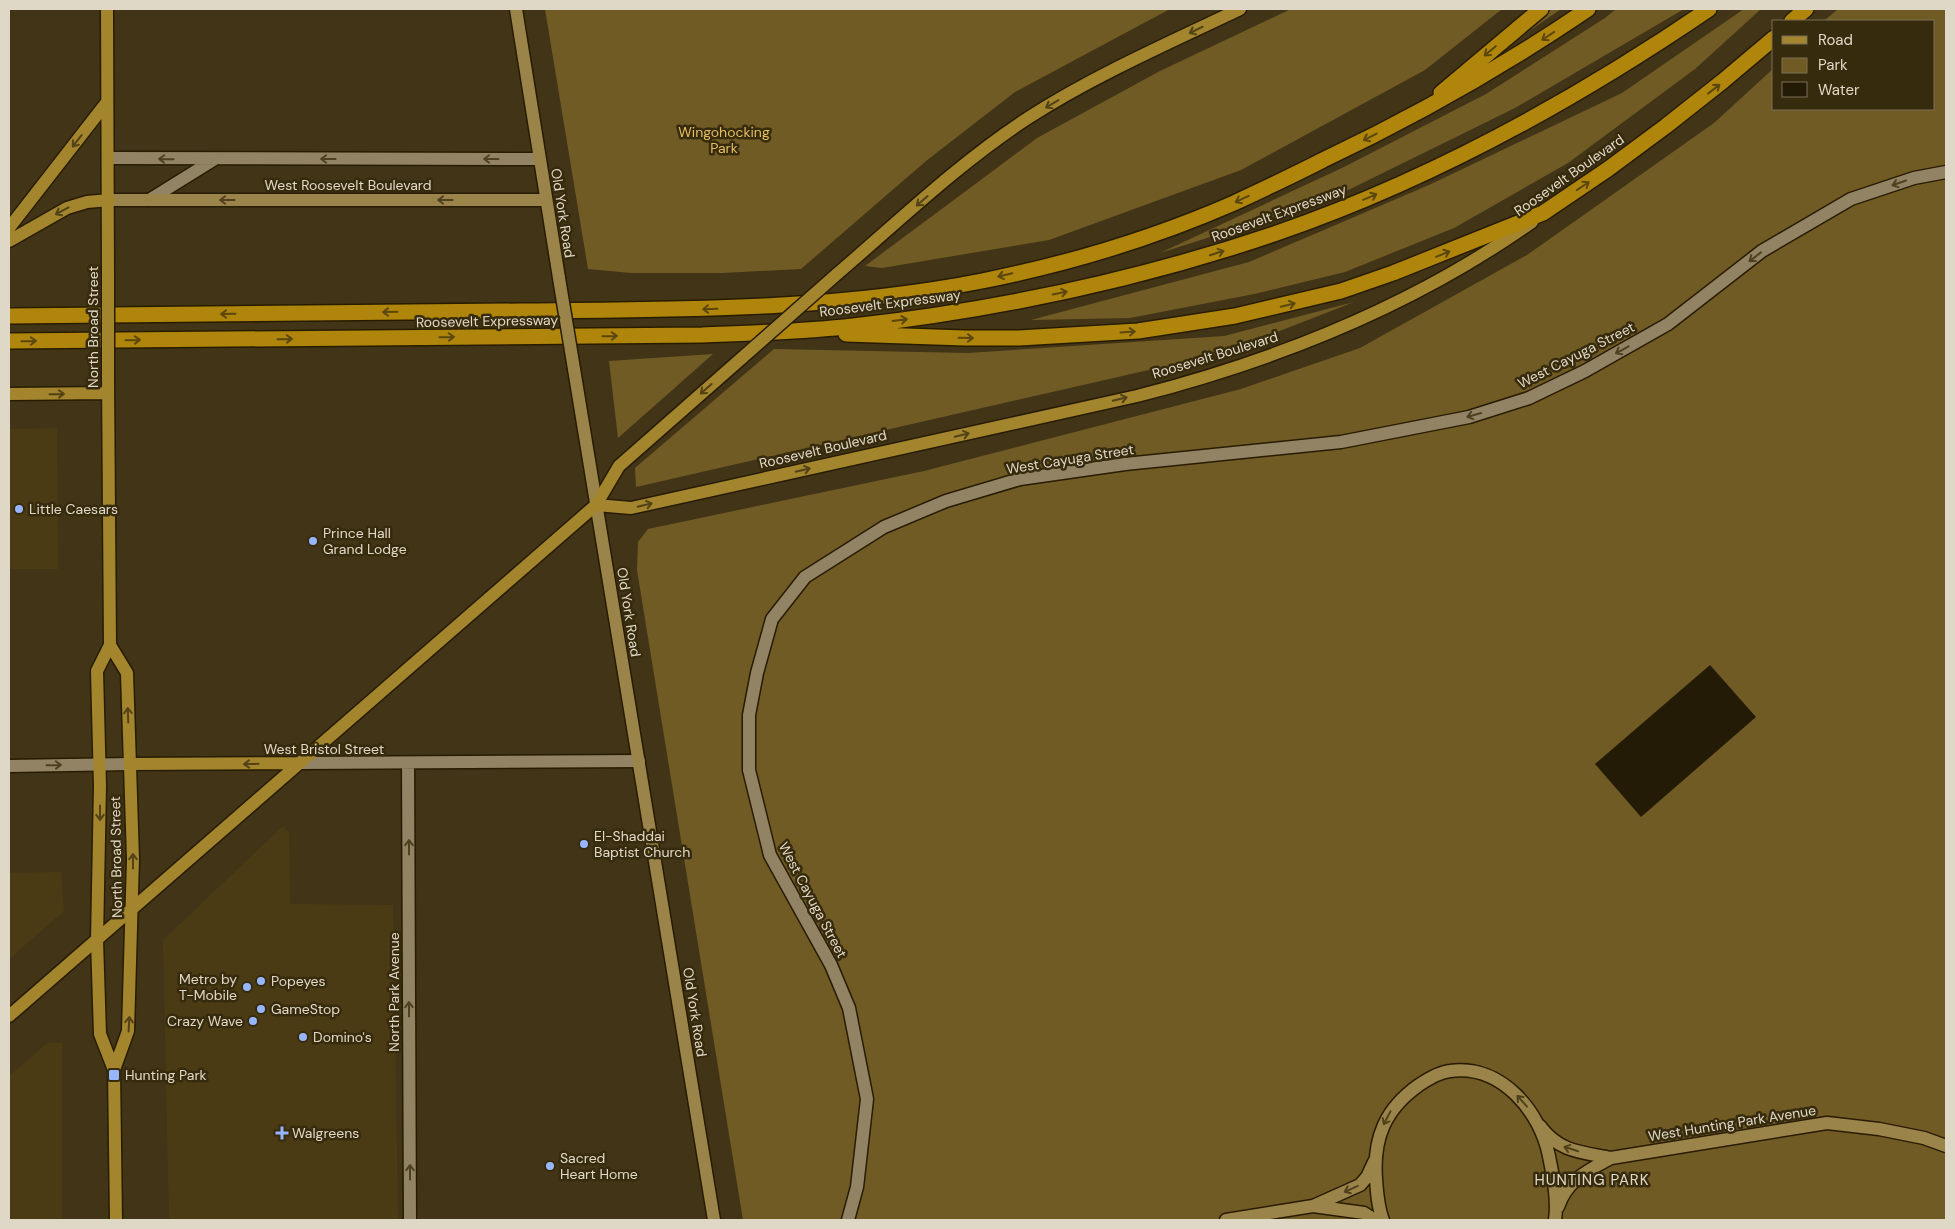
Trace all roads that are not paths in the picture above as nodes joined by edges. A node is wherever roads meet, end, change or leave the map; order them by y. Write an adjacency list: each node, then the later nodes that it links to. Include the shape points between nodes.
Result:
1 (107, 9): 10 (main road, North Broad Street)
2 (516, 9): 14 (street, Old York Road)
3 (1240, 9): 27 (main road, one-way to 27, bridge, via 1118,68 1027,119 931,193 619,466)
4 (1541, 9): 11 (highway, one-way to 11)
5 (1588, 9): 11 (highway, Roosevelt Expressway, one-way to 11, via 1537,44)
6 (1709, 9): 23 (highway, Roosevelt Expressway, one-way to 6, via 851,326 995,306 1145,273 1276,233 1411,179 1478,147 1606,76)
7 (1806, 9): 8 (highway)
8 (1793, 20)
9 (1772, 40): 19 (highway, Roosevelt Boulevard, one-way to 9, via 1666,126)
10 (107, 102): 12 (main road, North Broad Street); 20 (main road, one-way to 20)
11 (1413, 115): 22 (highway, Roosevelt Expressway, one-way to 22, via 1239,200 1170,228 1047,265 921,292 849,301 702,309)
12 (108, 158): 13 (street, West Roosevelt Boulevard, one-way to 12); 16 (main road, North Broad Street)
13 (215, 159): 14 (street, West Roosevelt Boulevard, one-way to 13); 17 (street)
14 (539, 159): 18 (street, Old York Road)
15 (1946, 172): 48 (street, West Cayuga Street, one-way to 48, via 1914,178 1851,199 1762,251 1668,324 1529,398 1469,417 1341,442 1125,464 1020,479 946,501 884,527 805,577 772,619 749,715 749,770 770,855 831,965 850,1008 867,1100 857,1187)
16 (108, 200): 17 (street, West Roosevelt Boulevard); 21 (main road, one-way to 21, via 67,208); 25 (main road, North Broad Street, bridge)
17 (149, 200): 18 (street, West Roosevelt Boulevard, one-way to 17)
18 (546, 200): 27 (street, Old York Road, bridge)
19 (1543, 213): 23 (highway, one-way to 19, via 1019,338 1185,325 1280,307 1341,291); 27 (main road, Roosevelt Boulevard, one-way to 19, via 631,508 1137,396 1237,368 1297,347 1396,304 1492,250)
20 (9, 228)
21 (9, 241)
22 (9, 316)
23 (778, 332): 24 (highway, Roosevelt Expressway, one-way to 23)
24 (9, 341)
25 (108, 393): 26 (main road, one-way to 25); 28 (main road, North Broad Street)
26 (9, 394)
27 (596, 505): 29 (street, Old York Road); 33 (main road)
28 (110, 645): 31 (main road, North Broad Street, via 97,671); 32 (main road, North Broad Street, one-way to 28, via 127,673)
29 (639, 761): 30 (street, West Bristol Street); 47 (street, Old York Road)
30 (408, 763): 33 (street, West Bristol Street); 46 (street, North Park Avenue, one-way to 30)
31 (100, 764): 32 (street, West Bristol Street); 34 (street, West Bristol Street, one-way to 31); 36 (main road, North Broad Street, one-way to 36)
32 (130, 764): 33 (main road, West Bristol Street, one-way to 32); 35 (main road, North Broad Street, one-way to 32)
33 (299, 764): 35 (main road)
34 (9, 766)
35 (132, 910): 36 (main road); 38 (main road, North Broad Street, one-way to 35, via 128,1032)
36 (97, 940): 37 (main road); 38 (main road, North Broad Street, via 100,1034)
37 (9, 1016)
38 (114, 1070): 45 (main road, North Broad Street)
39 (1540, 1126): 41 (street, West Hunting Park Avenue, one-way to 41, via 1509,1088 1488,1076 1449,1071 1429,1078 1391,1109 1382,1127); 42 (street, West Hunting Park Avenue, one-way to 39, via 1558,1144); 44 (street, West Hunting Park Avenue, via 1556,1195)
40 (1946, 1146): 42 (street, West Hunting Park Avenue, via 1879,1129 1827,1123)
41 (1376, 1158): 43 (street, West Hunting Park Avenue, one-way to 43, via 1360,1185); 51 (street, West Hunting Park Avenue, via 1377,1191)
42 (1611, 1158): 44 (street, West Hunting Park Avenue, via 1579,1175 1567,1188)
43 (1313, 1206): 49 (street, West Hunting Park Avenue); 50 (street, West Hunting Park Avenue, via 1364,1213)
44 (1555, 1218)
45 (116, 1220)
46 (410, 1220)
47 (714, 1220)
48 (848, 1220)
49 (1226, 1220)
50 (1375, 1220)
51 (1383, 1220)

